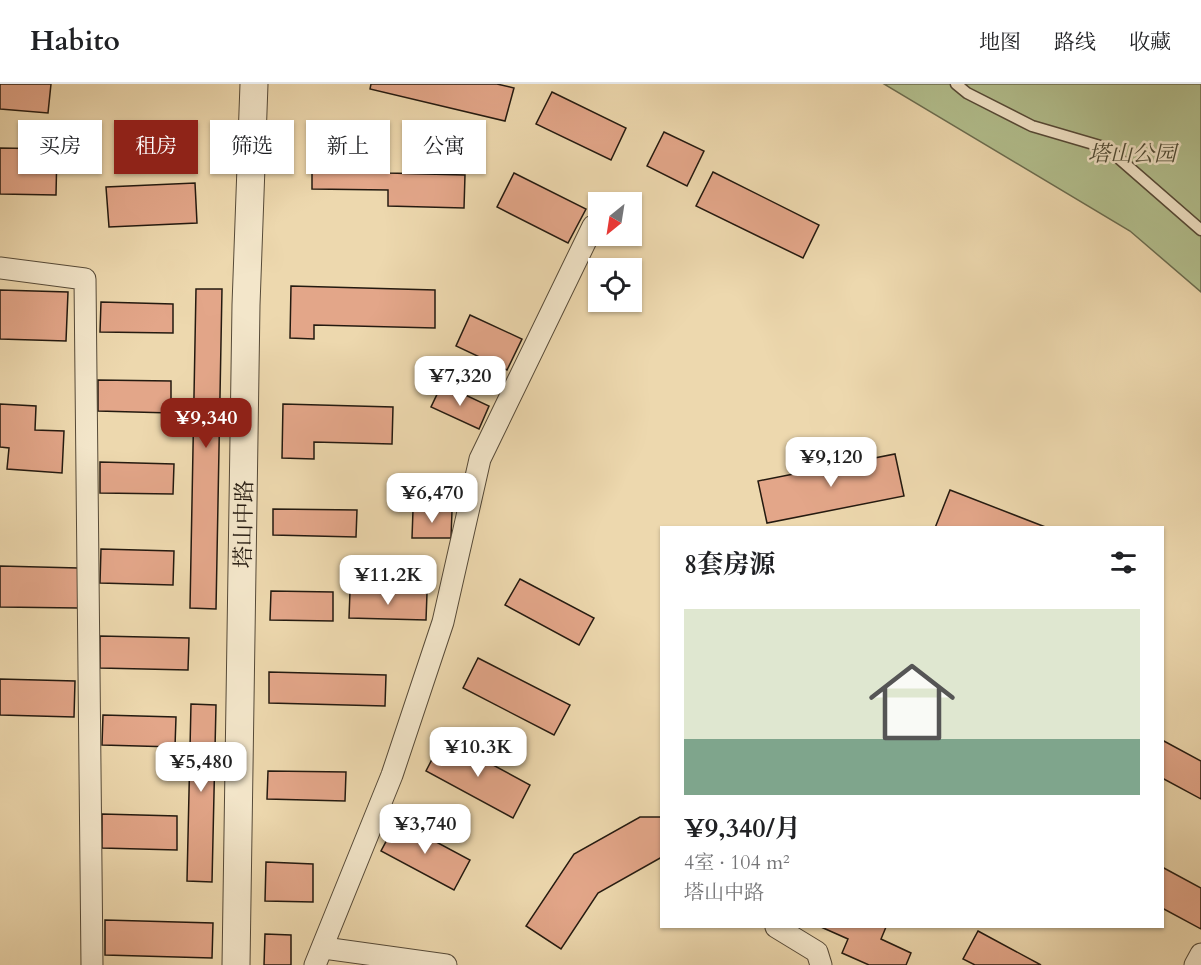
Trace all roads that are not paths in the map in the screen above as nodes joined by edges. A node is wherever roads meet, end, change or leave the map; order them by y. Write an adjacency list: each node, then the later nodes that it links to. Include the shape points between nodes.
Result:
1 (254, 84): 10 (street, 塔山中路, via 246,305)
2 (956, 84): 3 (lane, via 966,93 1032,126 1107,148)
3 (1201, 230)
4 (588, 236): 8 (street, via 480,459 443,622 392,775)
5 (0, 268): 9 (street, via 85,279)
6 (778, 928): 12 (street, via 817,952)
7 (1201, 954): 13 (street)
8 (319, 957): 11 (street)
9 (92, 965)
10 (236, 965)
11 (446, 965)
12 (821, 965)
13 (1195, 965)

